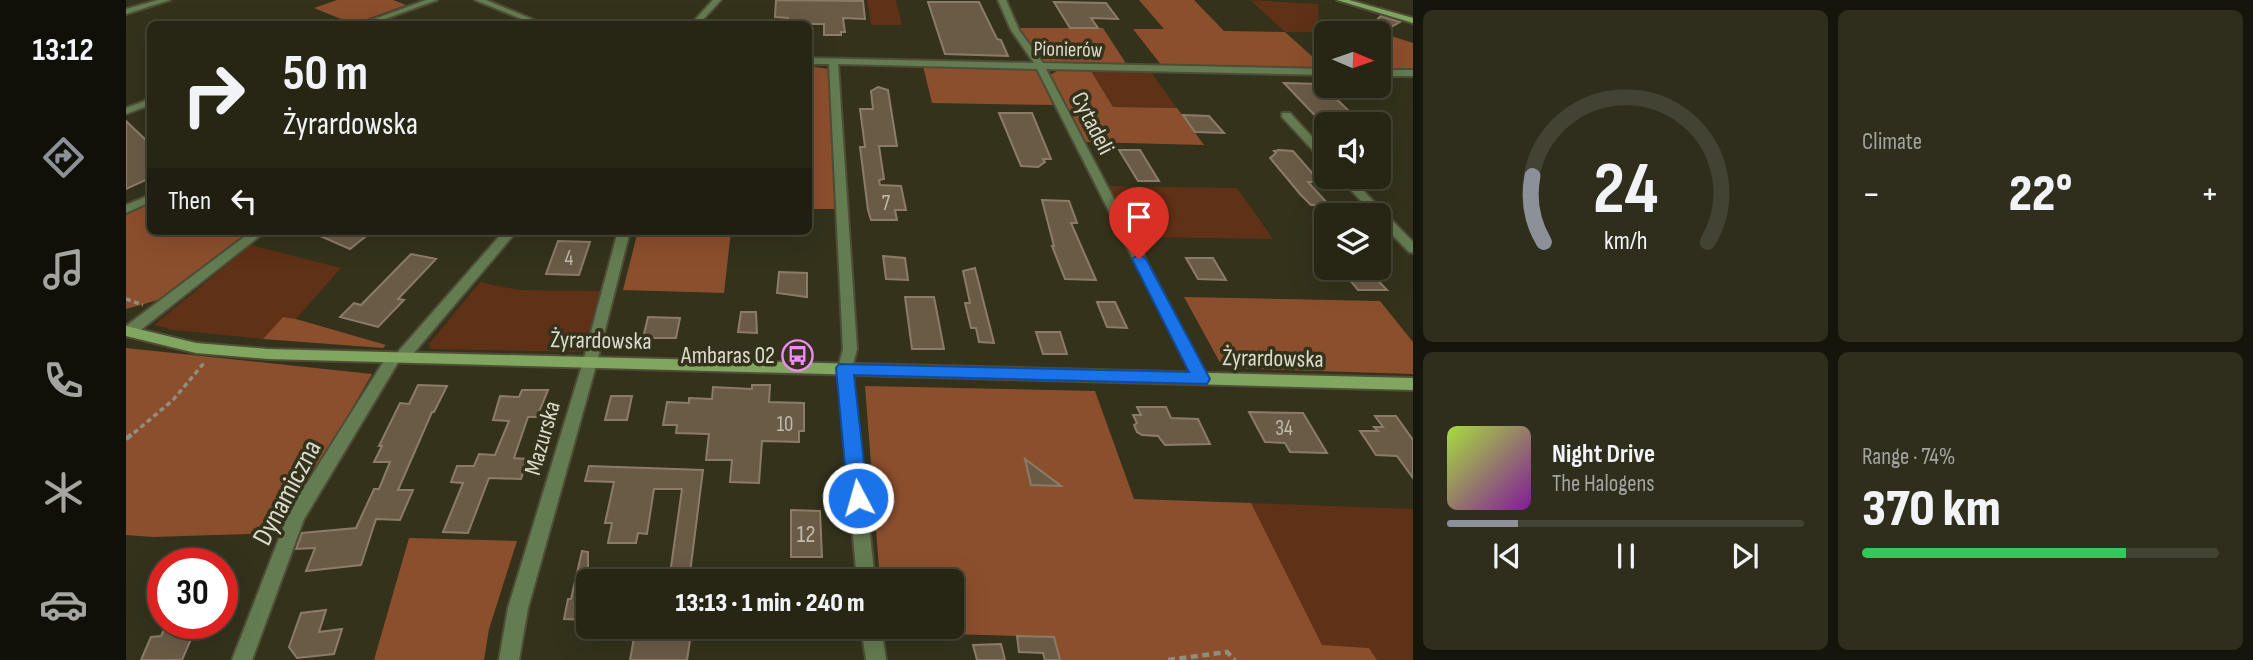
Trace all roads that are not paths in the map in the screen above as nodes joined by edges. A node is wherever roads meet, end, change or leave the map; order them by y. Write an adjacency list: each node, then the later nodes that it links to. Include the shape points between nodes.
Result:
1 (166, 0): 7 (street)
2 (433, 0): 8 (street)
3 (479, 0): 9 (street)
4 (716, 0): 10 (street)
5 (1002, 0): 14 (street, Cytadeli, via 1015,30)
6 (1340, 0): 11 (street)
7 (126, 12)
8 (374, 21)
9 (532, 21)
10 (698, 21)
11 (1413, 22)
12 (812, 61): 13 (street, Pionierów)
13 (833, 62): 14 (street, Pionierów); 32 (street, via 849,349)
14 (1040, 66): 15 (street, Pionierów); 33 (street, Cytadeli)
15 (1314, 72)
16 (1413, 73): 17 (street)
17 (1391, 74)
18 (147, 103): 19 (street)
19 (126, 111)
20 (1286, 116): 21 (street)
21 (1314, 145)
22 (1356, 189): 28 (street)
23 (147, 199): 24 (street)
24 (126, 209)
25 (255, 235): 29 (street)
26 (507, 235): 30 (street, Dynamiczna)
27 (623, 235): 31 (street, Mazurska)
28 (1413, 249)
29 (127, 331): 30 (street, Żyrardowska, via 196,348)
30 (398, 357): 31 (street, Żyrardowska); 37 (street, Dynamiczna, via 296,516)
31 (590, 362): 32 (street, Żyrardowska); 38 (street, Mazurska, via 518,608)
32 (845, 368): 33 (street, Żyrardowska); 35 (street)
33 (1201, 379): 34 (street, Żyrardowska)
34 (1413, 384)
35 (865, 569)
36 (873, 639): 39 (street)
37 (242, 660)
38 (509, 660)
39 (876, 660)

